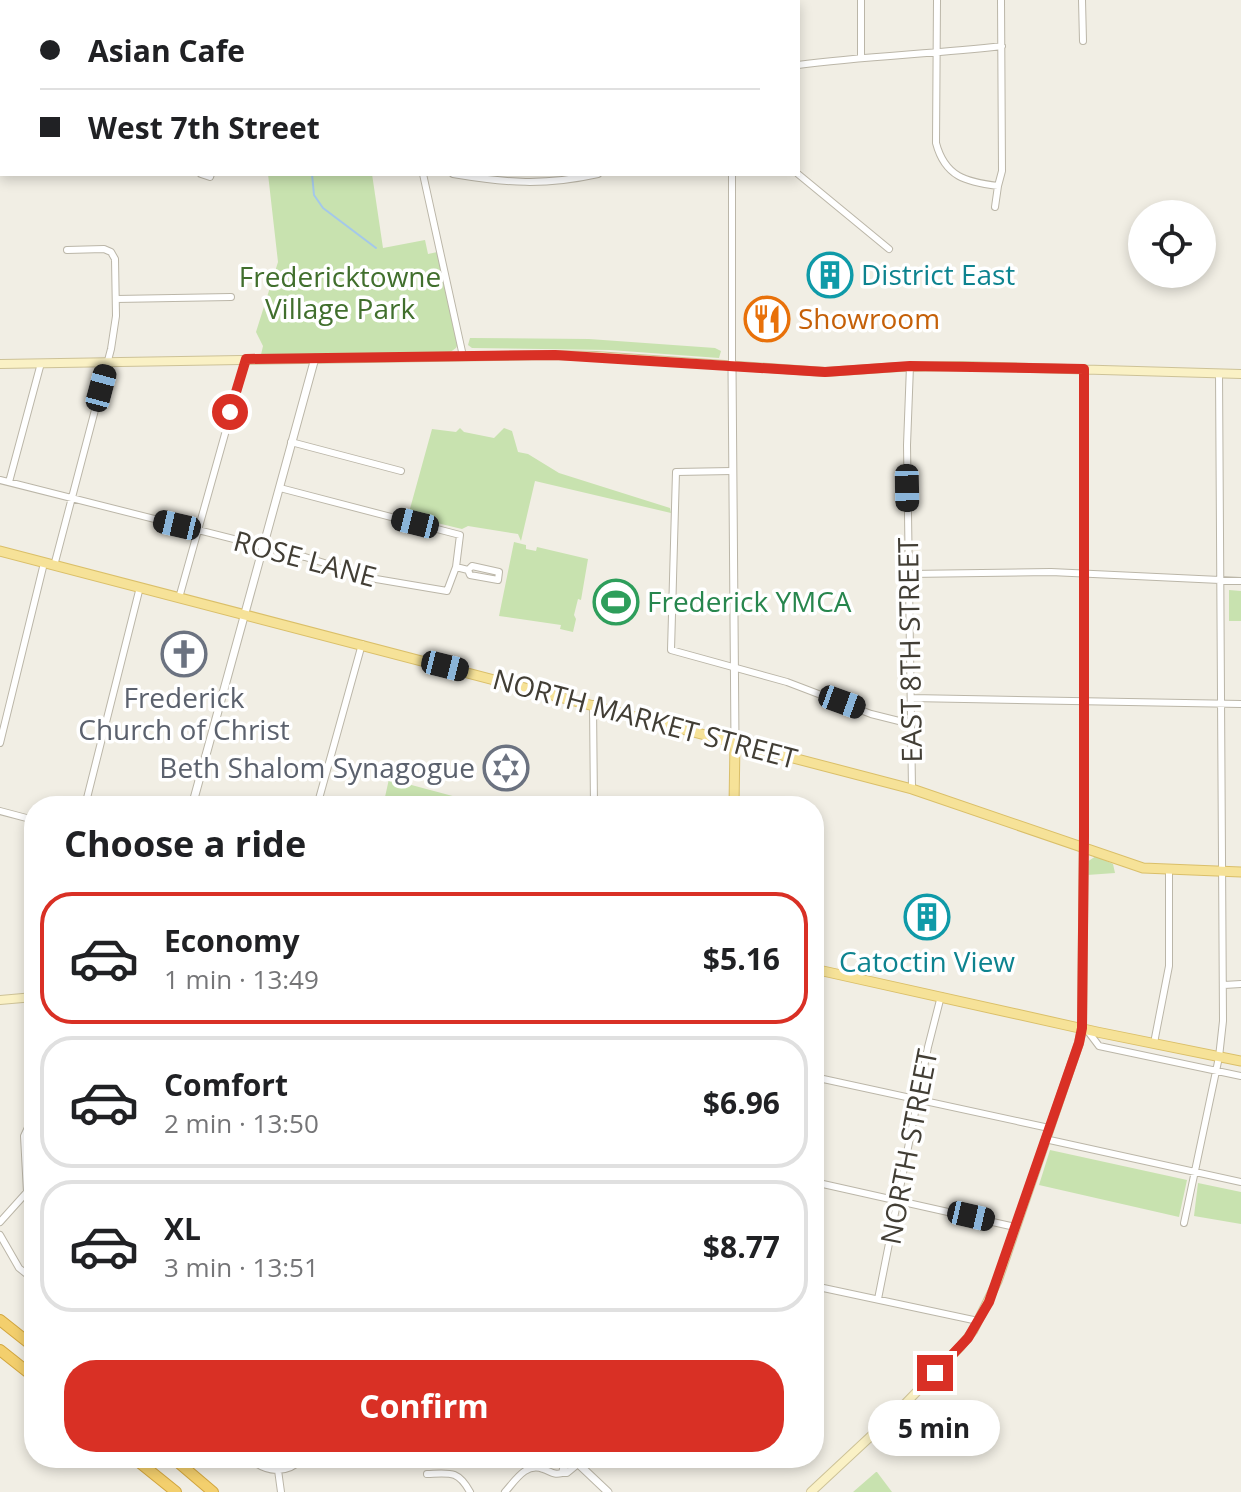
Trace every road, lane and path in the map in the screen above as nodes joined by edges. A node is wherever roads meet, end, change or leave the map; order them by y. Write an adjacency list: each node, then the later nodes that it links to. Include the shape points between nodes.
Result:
1 (861, 0): 8 (street)
2 (937, 0): 7 (street)
3 (1001, 0): 6 (street)
4 (1082, 0): 5 (street)
5 (1083, 41)
6 (1002, 46): 7 (street); 15 (street)
7 (937, 54): 8 (street); 15 (street, via 940,159 963,179)
8 (861, 57): 9 (street)
9 (800, 65)
10 (423, 176): 21 (street)
11 (589, 176): 14 (street, via 535,184)
12 (732, 176): 27 (street)
13 (800, 176): 17 (street)
14 (491, 177)
15 (998, 186): 16 (street)
16 (995, 207)
17 (889, 249)
18 (67, 250): 20 (street, via 111,252)
19 (231, 297): 20 (street)
20 (116, 299): 24 (street)
21 (463, 356): 22 (main road); 27 (main road, via 596,356)
22 (315, 358): 23 (main road); 32 (street)
23 (246, 359): 24 (main road); 39 (street)
24 (108, 361): 25 (main road); 38 (street)
25 (41, 363): 26 (main road); 36 (street)
26 (0, 364)
27 (732, 366): 28 (main road, via 825,372); 34 (street)
28 (910, 366): 29 (main road); 45 (street, EAST 8TH STREET)
29 (1084, 369): 30 (main road); 46 (main road)
30 (1219, 373): 31 (main road); 47 (street)
31 (1241, 374)
32 (291, 442): 33 (street); 37 (street)
33 (401, 471)
34 (732, 471): 53 (street); 53 (street, via 676,472 671,650)
35 (0, 480): 36 (street, ROSE LANE)
36 (9, 482): 38 (street, ROSE LANE)
37 (280, 488): 40 (street); 43 (street, via 460,535)
38 (72, 499): 39 (street, ROSE LANE); 42 (street)
39 (199, 530): 40 (street, ROSE LANE); 50 (street)
40 (264, 547): 43 (street, ROSE LANE, via 376,579 447,591); 51 (street)
41 (0, 551): 42 (main road, NORTH MARKET STREET)
42 (49, 564): 49 (main road, NORTH MARKET STREET); 61 (street)
43 (456, 567): 44 (street)
44 (468, 570)
45 (909, 574): 46 (street); 54 (street, EAST 8TH STREET)
46 (1085, 575): 47 (street); 55 (main road)
47 (1221, 580): 48 (street); 56 (street)
48 (1241, 581)
49 (140, 587): 50 (main road, NORTH MARKET STREET); 63 (street)
50 (179, 598): 51 (main road, NORTH MARKET STREET)
51 (245, 614): 52 (main road, NORTH MARKET STREET); 64 (street)
52 (362, 644): 57 (main road, NORTH MARKET STREET); 65 (street)
53 (734, 666): 59 (street); 60 (street)
54 (911, 698): 55 (street); 59 (street, EAST 8TH STREET)
55 (1084, 700): 56 (street); 70 (main road)
56 (1221, 703): 58 (street); 72 (street)
57 (593, 704): 60 (main road, NORTH MARKET STREET); 66 (street)
58 (1241, 704)
59 (911, 724): 62 (street, EAST 8TH STREET)
60 (735, 742): 62 (main road, NORTH MARKET STREET); 67 (main road)
61 (0, 743)
62 (912, 789): 70 (main road, NORTH MARKET STREET)
63 (88, 796)
64 (195, 796)
65 (320, 796)
66 (594, 796)
67 (734, 796)
68 (0, 811): 69 (street)
69 (24, 817)
70 (1084, 846): 71 (main road, NORTH MARKET STREET, via 1143,868); 80 (main road)
71 (1169, 869): 72 (main road, NORTH MARKET STREET); 81 (street, via 1169,966)
72 (1222, 871): 73 (main road, NORTH MARKET STREET); 76 (street)
73 (1241, 872)
74 (824, 971): 77 (main road)
75 (1241, 984): 76 (street)
76 (1224, 985): 82 (street)
77 (941, 996): 80 (main road); 87 (street, NORTH STREET)
78 (24, 998): 79 (main road)
79 (0, 1000)
80 (1084, 1029): 81 (main road); 84 (street, via 1099,1046); 88 (main road)
81 (1154, 1043): 82 (main road)
82 (1219, 1057): 83 (main road); 84 (street)
83 (1241, 1061)
84 (1216, 1070): 85 (street); 90 (street)
85 (1241, 1076)
86 (824, 1079): 87 (street)
87 (918, 1100): 88 (street); 94 (street, NORTH STREET)
88 (1049, 1128): 89 (main road)
89 (1045, 1139): 90 (street); 97 (main road)
90 (1194, 1171): 91 (street); 96 (street)
91 (1241, 1182)
92 (824, 1184): 94 (street)
93 (24, 1198): 95 (street)
94 (899, 1200): 97 (street); 101 (street, NORTH STREET)
95 (0, 1222)
96 (1184, 1223)
97 (1015, 1227): 103 (main road)
98 (0, 1235): 99 (street)
99 (24, 1272)
100 (824, 1288): 101 (street)
101 (878, 1299): 103 (street)
102 (0, 1320): 104 (highway)
103 (978, 1321): 123 (main road, via 900,1409)
104 (24, 1339)
105 (0, 1350): 106 (highway)
106 (24, 1369)
107 (146, 1468): 117 (highway)
108 (185, 1468): 118 (highway)
109 (268, 1468): 115 (street)
110 (292, 1468): 115 (street)
111 (530, 1468): 121 (street)
112 (540, 1468): 113 (street, via 556,1474)
113 (570, 1468)
114 (582, 1468): 122 (street)
115 (278, 1470): 119 (street)
116 (427, 1474): 120 (street, via 450,1473 463,1479)
117 (176, 1492)
118 (213, 1492)
119 (281, 1492)
120 (470, 1492)
121 (505, 1492)
122 (608, 1492)
123 (811, 1492)

